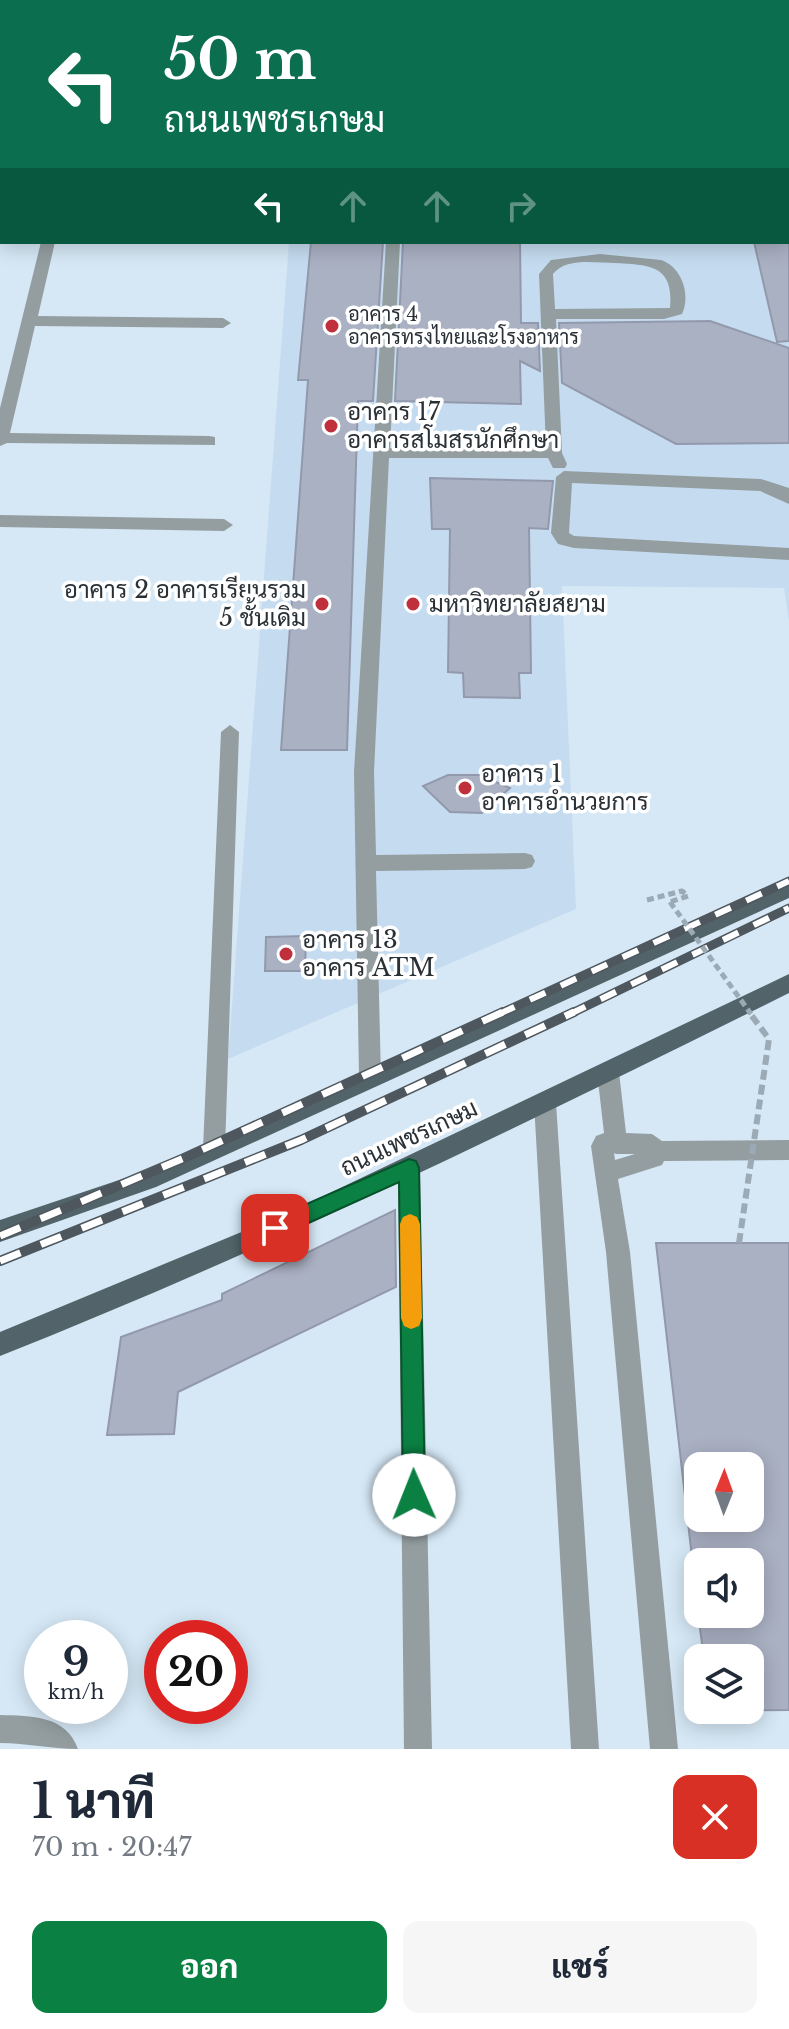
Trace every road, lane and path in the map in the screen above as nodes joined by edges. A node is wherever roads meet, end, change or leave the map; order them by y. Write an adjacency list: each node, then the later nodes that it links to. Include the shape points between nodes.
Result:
1 (47, 244): 4 (street)
2 (393, 244): 9 (street)
3 (550, 314): 3 (street, via 664,314 677,311 679,303 670,271 663,265 563,260 546,274); 10 (street)
4 (27, 321): 5 (street); 6 (street)
5 (223, 323)
6 (8, 368): 7 (street)
7 (0, 440): 8 (street)
8 (209, 441)
9 (382, 453): 10 (street); 18 (street, via 364,772)
10 (554, 453): 11 (street)
11 (564, 477): 12 (street, via 761,485); 15 (street, via 564,540)
12 (789, 498)
13 (0, 521): 14 (street)
14 (224, 525)
15 (789, 554)
16 (230, 732): 26 (street)
17 (525, 861): 18 (street)
18 (366, 863): 23 (street)
19 (789, 889): 23 (main road)
20 (647, 900): 32 (path, bridge, via 682,891 688,896 670,902 769,1039)
21 (789, 983): 22 (main road, ถนนเพชรเกษม)
22 (608, 1072): 24 (main road, ถนนเพชรเกษม); 25 (street)
23 (370, 1078): 26 (main road)
24 (545, 1103): 29 (main road, ถนนเพชรเกษม); 37 (street)
25 (616, 1144): 28 (street, via 652,1144); 30 (street, via 603,1144)
26 (214, 1149): 31 (main road, via 148,1180)
27 (789, 1150): 28 (street)
28 (654, 1151): 30 (street, via 654,1158)
29 (409, 1168): 33 (main road, ถนนเพชรเกษม, via 115,1301); 36 (street)
30 (605, 1173): 38 (street, via 618,1252)
31 (0, 1231)
32 (739, 1243)
33 (0, 1344)
34 (0, 1729): 35 (street, via 40,1730)
35 (64, 1749)
36 (418, 1749)
37 (585, 1749)
38 (664, 1749)

